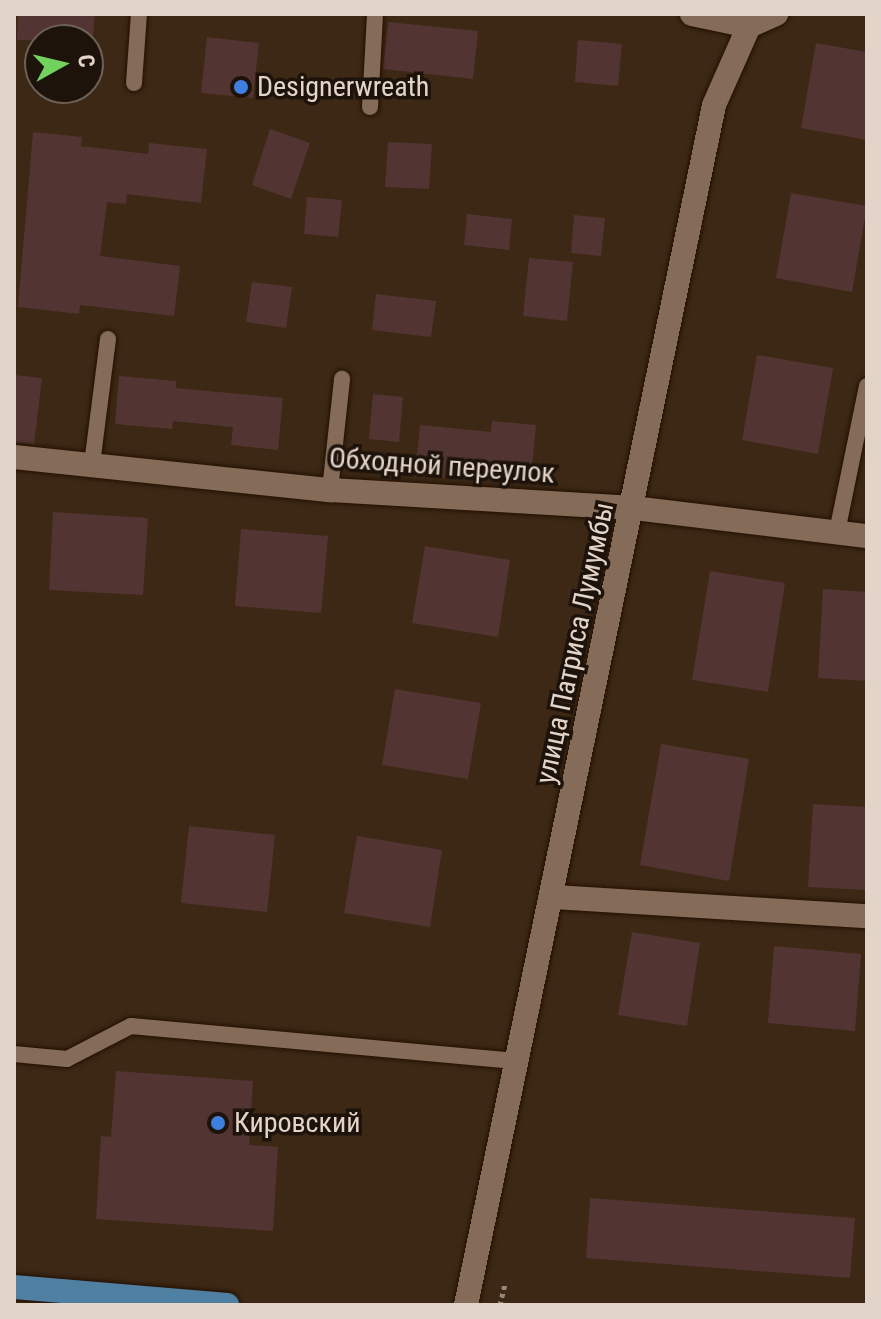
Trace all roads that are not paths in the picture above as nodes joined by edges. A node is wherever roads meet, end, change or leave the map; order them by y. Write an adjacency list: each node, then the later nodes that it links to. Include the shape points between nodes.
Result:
1 (139, 14): 6 (lane)
2 (375, 14): 7 (lane)
3 (692, 14): 5 (street)
4 (776, 14): 5 (street)
5 (744, 20): 14 (street, улица Патриса Лумумбы, via 714,105)
6 (134, 83)
7 (370, 107)
8 (108, 339): 12 (lane)
9 (342, 379): 13 (lane)
10 (867, 386): 15 (lane)
11 (14, 457): 12 (street, Обходной переулок)
12 (92, 464): 13 (street, Обходной переулок)
13 (330, 490): 14 (street, Обходной переулок)
14 (634, 508): 15 (street, Обходной переулок); 17 (street, улица Патриса Лумумбы)
15 (837, 532): 16 (street, Обходной переулок)
16 (867, 536)
17 (554, 897): 18 (street); 20 (street, улица Патриса Лумумбы)
18 (867, 916)
19 (14, 1054): 20 (lane, via 67,1059 131,1026)
20 (517, 1061): 23 (street, улица Патриса Лумумбы)
21 (14, 1287): 22 (main road)
22 (227, 1305)
23 (466, 1305)

